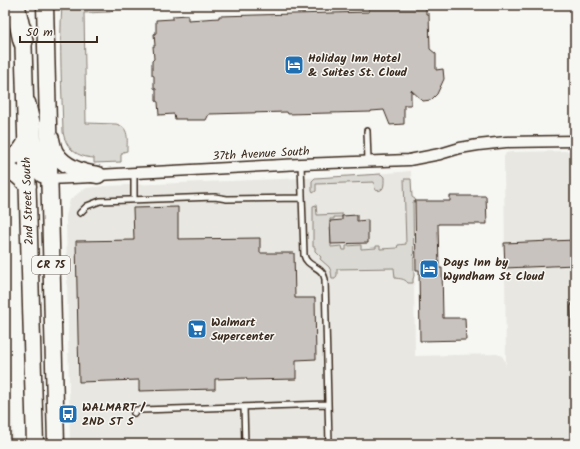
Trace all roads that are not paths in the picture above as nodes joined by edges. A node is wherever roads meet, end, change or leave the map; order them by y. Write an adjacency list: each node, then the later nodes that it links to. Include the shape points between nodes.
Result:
1 (15, 5): 4 (highway)
2 (22, 5): 4 (main road, 2nd Street South / CR 75)
3 (45, 5): 6 (main road, 2nd Street South / CR 75)
4 (24, 41): 5 (main road, 2nd Street South / CR 75)
5 (25, 87): 9 (main road, 2nd Street South / CR 75); 16 (street, via 35,124 38,174)
6 (48, 131): 15 (main road, via 56,153 61,159 80,171); 16 (main road, 2nd Street South / CR 75)
7 (367, 131): 11 (lane)
8 (575, 141): 11 (street, 37th Avenue South, via 484,144 415,159)
9 (26, 142): 10 (main road, via 18,155); 17 (main road, 2nd Street South / CR 75)
10 (5, 161)
11 (368, 161): 12 (street, 37th Avenue South)
12 (301, 164): 14 (street, 37th Avenue South); 18 (lane)
13 (5, 169): 17 (main road, via 13,172)
14 (134, 174): 15 (street, 37th Avenue South); 19 (lane)
15 (98, 176): 16 (street, 37th Avenue South)
16 (49, 180): 29 (main road, 2nd Street South / CR 75)
17 (28, 186): 23 (main road, 2nd Street South / CR 75)
18 (302, 198): 19 (lane, via 227,200 215,197); 24 (lane, via 305,258 323,272 326,279)
19 (134, 200): 20 (lane, via 100,201 87,206)
20 (80, 213)
21 (575, 305): 22 (lane)
22 (575, 331)
23 (33, 394): 27 (main road); 28 (main road, 2nd Street South / CR 75)
24 (328, 404): 25 (lane); 31 (lane)
25 (244, 406): 26 (lane, via 136,410); 30 (lane)
26 (134, 413)
27 (23, 444)
28 (35, 444)
29 (56, 444)
30 (245, 444)
31 (329, 444)

